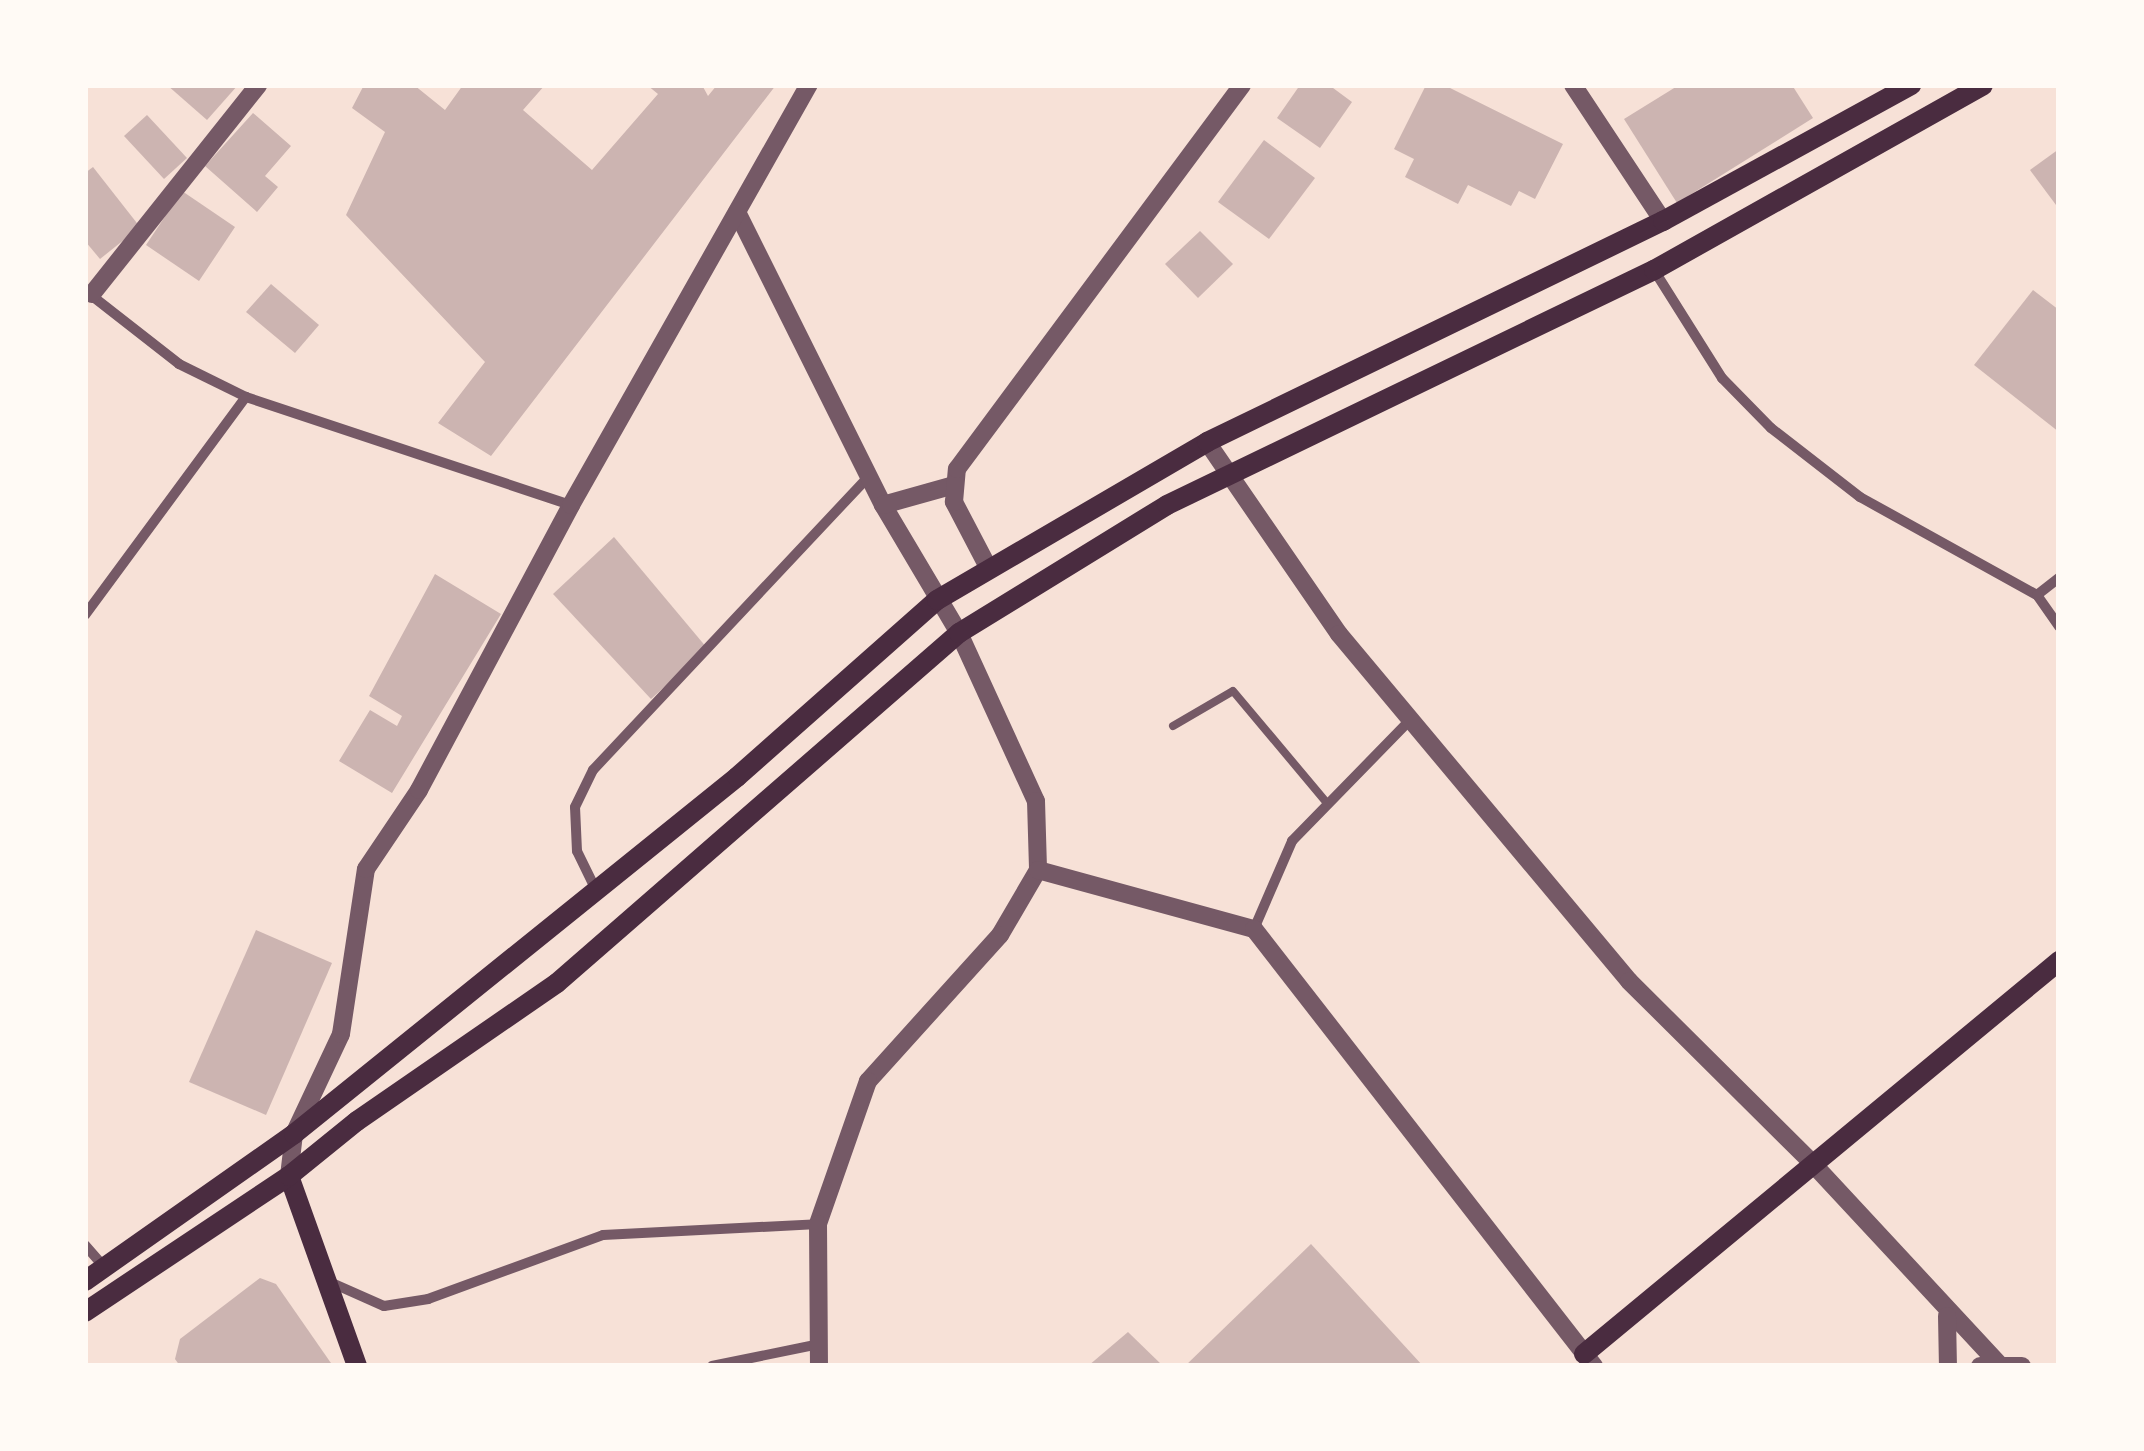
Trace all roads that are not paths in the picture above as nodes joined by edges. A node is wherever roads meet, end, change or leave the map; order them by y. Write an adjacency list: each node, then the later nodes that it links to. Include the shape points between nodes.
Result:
1 (258, 85): 10 (street)
2 (809, 85): 7 (street)
3 (1242, 85): 15 (street, via 956,469)
4 (1573, 85): 8 (street)
5 (1911, 85): 8 (main road)
6 (1983, 85): 9 (main road)
7 (737, 212): 14 (street); 16 (street)
8 (1663, 220): 12 (main road)
9 (1654, 270): 13 (main road); 20 (street, via 1722,378 1771,428 1860,497)
10 (88, 292): 11 (street, via 179,364)
11 (246, 397): 16 (street); 22 (street)
12 (1207, 442): 13 (street); 18 (main road)
13 (1228, 474): 24 (main road); 25 (street, via 1339,634)
14 (868, 476): 17 (street); 29 (street, via 594,770 576,807 577,851)
15 (954, 485): 17 (street); 18 (street, via 962,525)
16 (571, 505): 32 (street, via 419,790 366,869 341,1034)
17 (883, 505): 21 (street)
18 (989, 568): 21 (main road)
19 (2059, 578): 20 (street)
20 (2037, 595): 23 (street)
21 (937, 600): 24 (street); 29 (main road, via 737,777)
22 (85, 615)
23 (2059, 627)
24 (959, 633): 28 (street, via 1036,800); 34 (main road, via 557,983)
25 (1410, 720): 27 (street); 33 (street, via 1629,982)
26 (1173, 726): 27 (lane, via 1233,691)
27 (1326, 802): 30 (street, via 1292,841)
28 (1038, 870): 30 (street); 35 (street, via 1000,936 868,1081)
29 (596, 890): 32 (main road)
30 (1254, 929): 43 (street)
31 (2059, 961): 33 (main road)
32 (294, 1134): 34 (street); 37 (main road)
33 (1814, 1165): 41 (street); 43 (main road)
34 (289, 1176): 39 (main road); 40 (main road)
35 (818, 1224): 39 (street, via 602,1235 428,1299 384,1306); 42 (street)
36 (85, 1245): 37 (street)
37 (104, 1268): 38 (main road)
38 (85, 1281)
39 (332, 1283): 45 (main road)
40 (85, 1312)
41 (1947, 1316): 44 (street); 48 (street)
42 (819, 1344): 46 (street); 47 (street)
43 (1589, 1360)
44 (1989, 1364): 49 (street)
45 (357, 1366)
46 (712, 1366)
47 (819, 1366)
48 (1948, 1366)
49 (2022, 1366)

